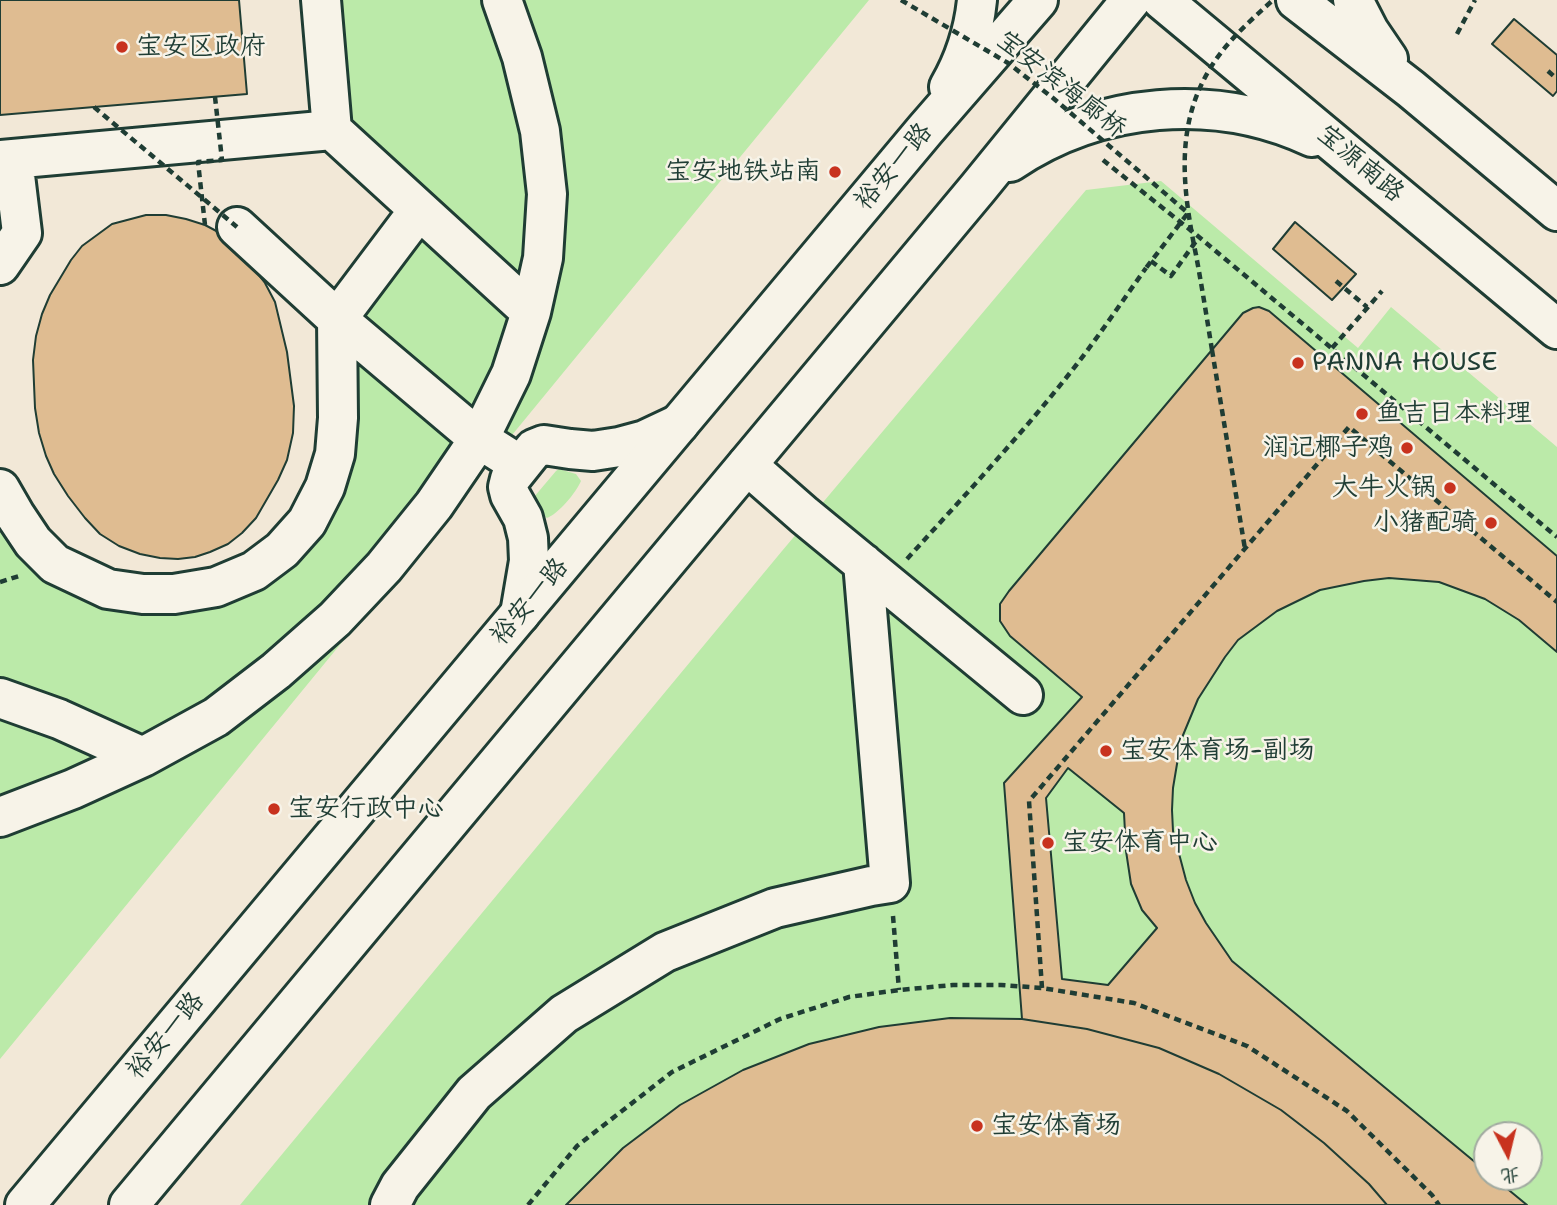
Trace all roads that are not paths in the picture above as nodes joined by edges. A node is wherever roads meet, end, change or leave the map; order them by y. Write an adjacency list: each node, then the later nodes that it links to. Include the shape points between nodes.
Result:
1 (321, 0): 10 (main road)
2 (502, 0): 19 (main road, via 540,131 547,194 543,258)
3 (977, 0): 11 (main road, via 956,75)
4 (1038, 0): 11 (main road, 裕安一路)
5 (1131, 0): 14 (main road)
6 (1162, 0): 12 (main road, 宝源南路)
7 (1296, 0): 9 (main road)
8 (1353, 0): 9 (main road)
9 (1410, 89): 16 (main road)
10 (331, 130): 13 (main road); 15 (main road)
11 (925, 130): 22 (main road, 裕安一路)
12 (1352, 158): 14 (main road, via 1293,128 1252,116 1168,108 1086,124 1047,140); 21 (main road, 宝源南路)
13 (7, 160): 18 (main road, via 22,233)
14 (978, 188): 25 (main road)
15 (419, 211): 19 (main road); 20 (main road)
16 (1557, 211)
17 (221, 226): 20 (main road)
18 (0, 265)
19 (531, 312): 23 (main road, via 511,374)
20 (337, 319): 23 (main road); 26 (main road, via 338,418 326,487 307,522 282,550 254,571 216,587 174,594 108,589 55,564 33,542)
21 (1557, 329)
22 (679, 424): 24 (main road, via 645,440 606,449 544,445); 28 (main road, 裕安一路)
23 (479, 439): 24 (main road); 31 (main road, via 435,505 335,620 216,717)
24 (520, 465): 28 (main road, via 508,487 528,538)
25 (747, 465): 27 (main road); 34 (main road)
26 (0, 489)
27 (874, 573): 29 (main road); 35 (main road, via 890,883 775,908 665,952 564,1014 474,1093)
28 (520, 614): 33 (main road, 裕安一路)
29 (1023, 695)
30 (0, 698): 31 (main road)
31 (143, 757): 32 (main road)
32 (0, 817)
33 (25, 1205)
34 (129, 1205)
35 (390, 1205)

